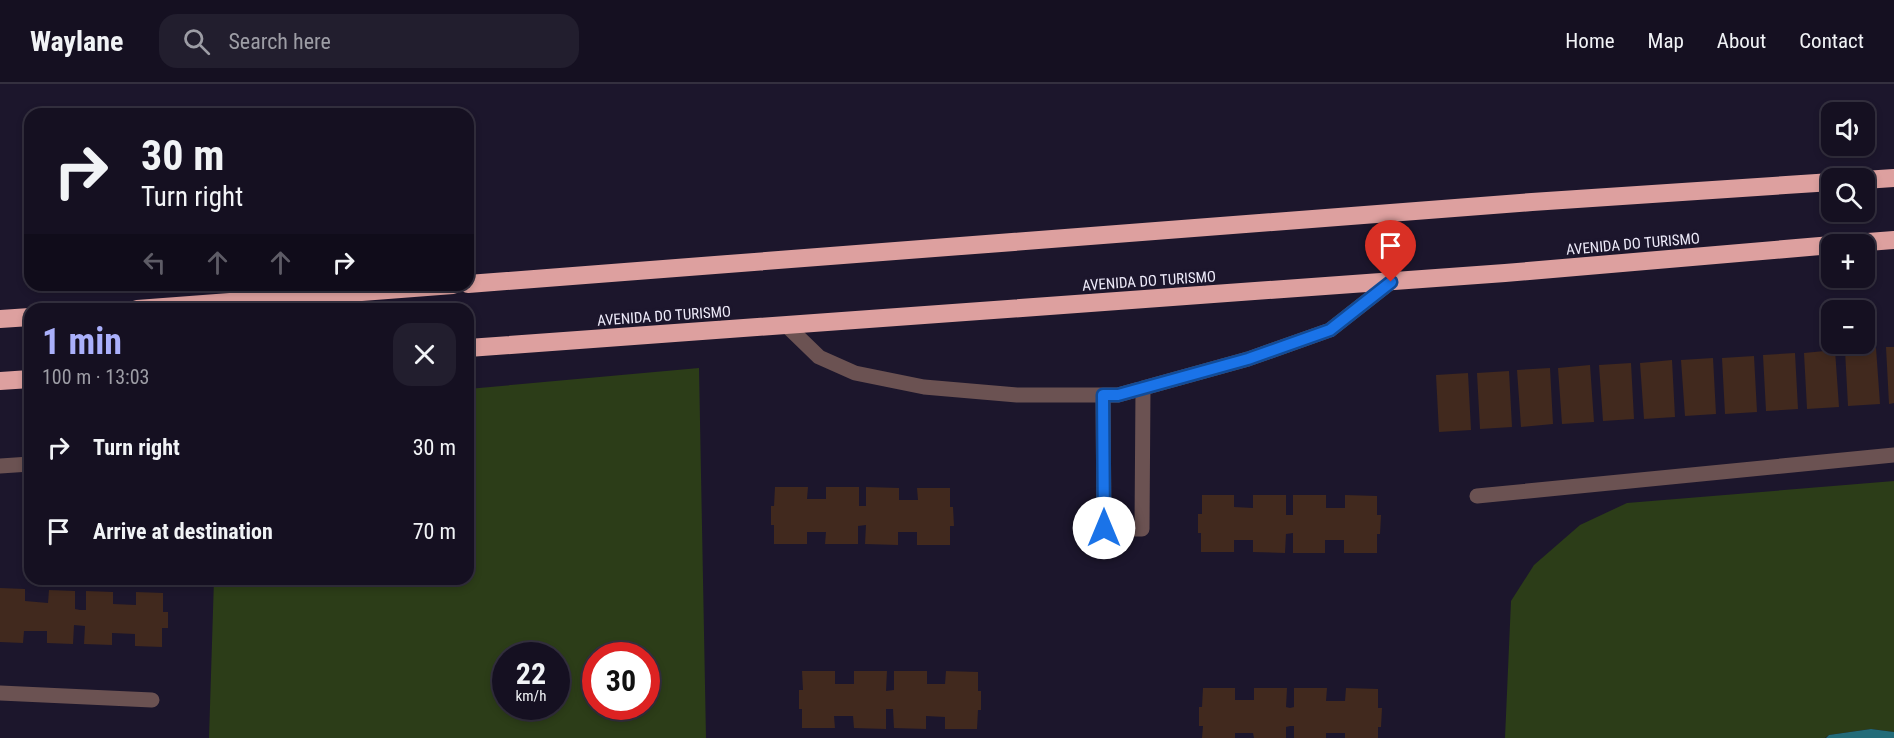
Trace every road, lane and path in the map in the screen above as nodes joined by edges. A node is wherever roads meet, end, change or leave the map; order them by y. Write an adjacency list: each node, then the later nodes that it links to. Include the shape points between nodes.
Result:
1 (1894, 178): 2 (highway)
2 (1875, 179)
3 (1821, 183): 8 (highway)
4 (1894, 240): 5 (highway)
5 (1875, 241)
6 (1821, 246): 7 (highway, AVENIDA DO TURISMO)
7 (1391, 282): 13 (highway, AVENIDA DO TURISMO); 17 (street, via 1330,330 1248,359)
8 (474, 284)
9 (374, 291): 10 (highway)
10 (216, 303)
11 (24, 318): 12 (highway)
12 (0, 320)
13 (786, 325): 14 (highway, AVENIDA DO TURISMO); 18 (street, via 819,357 855,373 924,387 1017,395)
14 (474, 348)
15 (24, 379): 16 (highway)
16 (0, 381)
17 (1143, 388): 18 (street); 18 (street, via 1142,529 1104,528)
18 (1103, 395)
19 (1894, 455): 22 (street)
20 (24, 464): 21 (street)
21 (0, 466)
22 (1477, 496)
23 (0, 693): 24 (street)
24 (152, 699)

